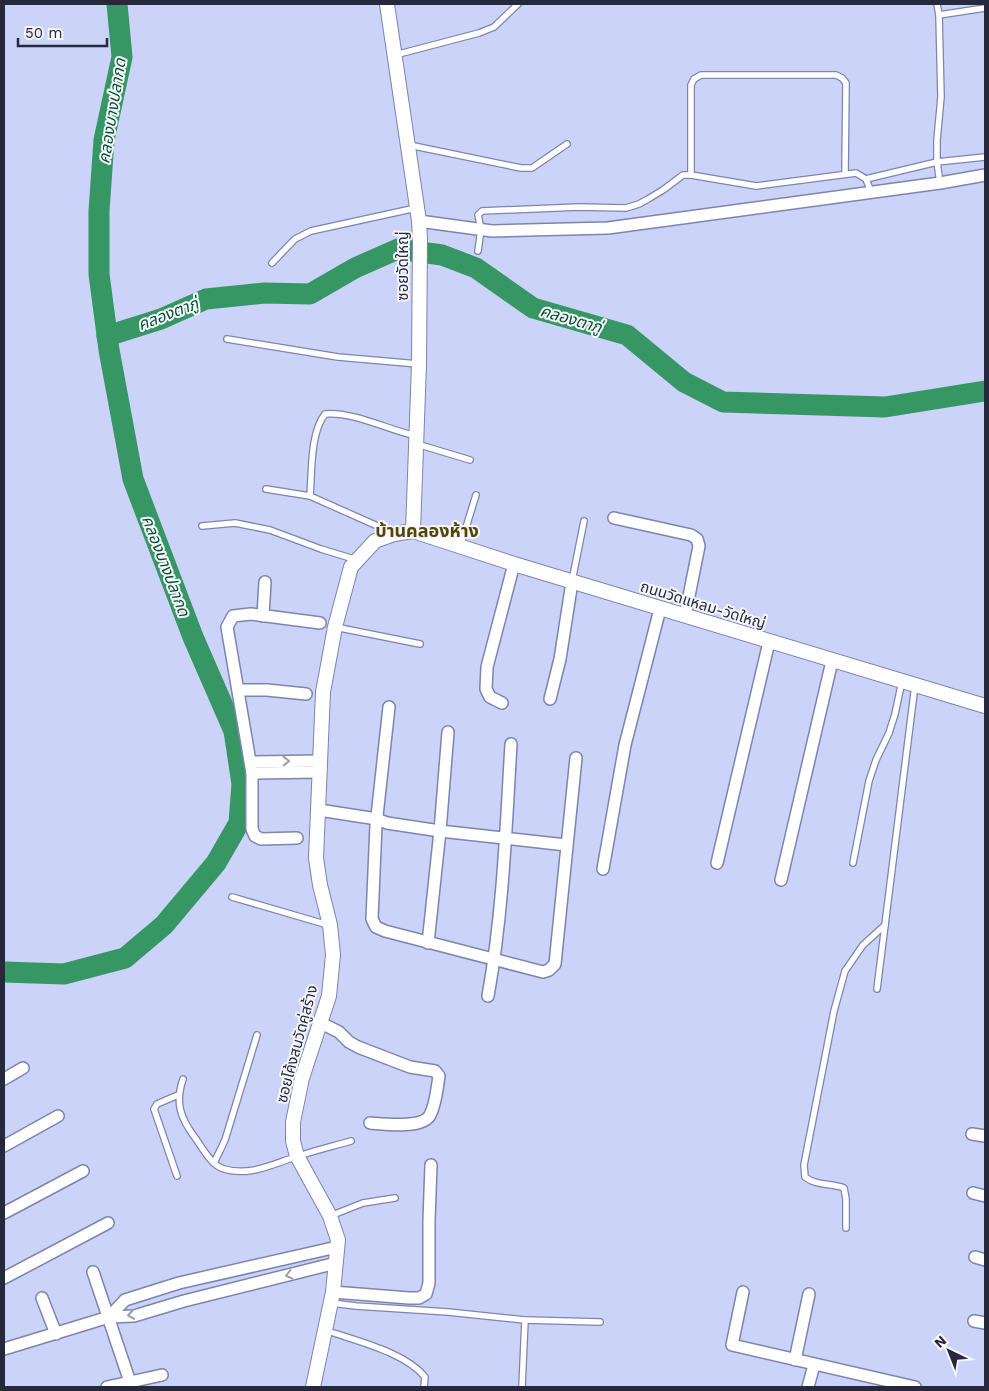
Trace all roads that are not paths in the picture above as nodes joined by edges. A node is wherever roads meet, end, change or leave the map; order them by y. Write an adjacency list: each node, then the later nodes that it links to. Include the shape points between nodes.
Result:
1 (387, 4): 6 (street, ซอยวัดใหญ่)
2 (518, 4): 6 (lane, via 494,27)
3 (937, 4): 5 (lane)
4 (985, 8): 5 (lane)
5 (939, 15): 10 (lane, via 942,97)
6 (395, 55): 8 (street, ซอยวัดใหญ่)
7 (567, 144): 8 (lane, via 532,168)
8 (408, 145): 17 (street, ซอยวัดใหญ่)
9 (985, 157): 10 (lane)
10 (937, 162): 14 (lane); 15 (lane)
11 (845, 174): 12 (lane, via 756,186); 12 (lane, via 846,83 842,78 836,75 701,75 691,85); 14 (lane, via 856,173)
12 (691, 175): 18 (lane, via 683,175 648,199 626,208 482,211 478,215)
13 (985, 177): 15 (street)
14 (866, 179): 16 (lane)
15 (940, 183): 16 (street)
16 (871, 192): 18 (street, via 608,228)
17 (418, 215): 18 (street); 20 (lane, via 311,231 295,240); 22 (street, ซอยวัดใหญ่)
18 (481, 229): 19 (lane)
19 (478, 251)
20 (272, 263)
21 (227, 339): 22 (lane, via 338,357)
22 (419, 364): 23 (street, ซอยวัดใหญ่)
23 (416, 440): 24 (lane); 27 (lane, via 362,419 325,414 320,420 314,444); 31 (street, ซอยวัดใหญ่)
24 (470, 460)
25 (266, 489): 27 (lane)
26 (476, 495): 33 (lane)
27 (310, 496): 32 (lane)
28 (614, 518): 40 (street, via 697,539 699,546)
29 (584, 522): 37 (lane)
30 (202, 526): 34 (lane, via 235,523 270,530)
31 (413, 531): 32 (street, ซอยโค้งสนวัดคู่สร้าง); 33 (street, ถนนวัดแหลม-วัดใหญ่)
32 (394, 534): 34 (street, ซอยโค้งสนวัดคู่สร้าง, via 375,542)
33 (460, 547): 35 (street, ถนนวัดแหลม-วัดใหญ่)
34 (357, 560): 42 (street, ซอยโค้งสนวัดคู่สร้าง, via 351,567)
35 (514, 564): 37 (street, ถนนวัดแหลม-วัดใหญ่); 50 (street, via 487,667 486,688 490,697)
36 (265, 582): 39 (street)
37 (572, 582): 38 (street, ถนนวัดแหลม-วัดใหญ่); 49 (street)
38 (660, 609): 40 (street, ถนนวัดแหลม-วัดใหญ่); 66 (street, via 625,745)
39 (263, 616): 41 (street); 47 (street, via 233,616 227,627)
40 (685, 616): 43 (street, ถนนวัดแหลม-วัดใหญ่)
41 (320, 623)
42 (335, 627): 44 (lane); 57 (street, ซอยโค้งสนวัดคู่สร้าง, via 323,692)
43 (769, 642): 45 (street, ถนนวัดแหลม-วัดใหญ่); 64 (street)
44 (420, 644)
45 (832, 661): 46 (street, ถนนวัดแหลม-วัดใหญ่); 67 (street)
46 (908, 683): 51 (street, ถนนวัดแหลม-วัดใหญ่); 65 (lane, via 869,780); 70 (lane)
47 (238, 690): 48 (street); 56 (street)
48 (306, 694)
49 (550, 699)
50 (502, 704)
51 (985, 706)
52 (389, 707): 59 (street)
53 (448, 732): 60 (street)
54 (511, 744): 62 (street)
55 (576, 758): 63 (street)
56 (251, 767): 57 (street); 61 (street, via 252,829 255,836 261,839)
57 (320, 767): 58 (street, ซอยโค้งสนวัดคู่สร้าง)
58 (319, 815): 59 (street); 69 (street, ซอยโค้งสนวัดคู่สร้าง, via 316,858)
59 (380, 823): 60 (street); 71 (street, via 372,919 376,926 386,931)
60 (440, 831): 62 (street); 71 (street)
61 (297, 838)
62 (505, 838): 63 (street); 72 (street)
63 (566, 845): 72 (street, via 555,964 543,972)
64 (718, 863)
65 (853, 863)
66 (603, 870)
67 (781, 880)
68 (232, 897): 69 (lane)
69 (330, 925): 75 (street, ซอยโค้งสนวัดคู่สร้าง, via 333,955 329,996)
70 (884, 925): 73 (lane); 98 (lane, via 863,945 845,971 830,1029 804,1165 805,1177 812,1182 844,1188)
71 (428, 943): 72 (street)
72 (494, 961): 74 (street)
73 (876, 989)
74 (488, 996)
75 (321, 1023): 82 (street, via 358,1047 410,1067 436,1071 439,1076 431,1114 426,1120 419,1123); 87 (street, ซอยโค้งสนวัดคู่สร้าง, via 302,1078 293,1122)
76 (257, 1035): 88 (lane, via 225,1140)
77 (23, 1068): 79 (street)
78 (183, 1078): 80 (lane)
79 (4, 1079)
80 (178, 1095): 88 (lane, via 180,1111 190,1132); 91 (lane, via 157,1104 154,1109)
81 (58, 1116): 86 (street)
82 (370, 1123)
83 (972, 1134): 84 (street)
84 (985, 1136)
85 (351, 1141): 87 (lane)
86 (4, 1146)
87 (297, 1156): 88 (lane, via 249,1172 224,1169); 96 (street, ซอยโค้งสนวัดคู่สร้าง)
88 (214, 1163)
89 (431, 1165): 105 (street, via 429,1283 426,1294 419,1298)
90 (83, 1171): 95 (street)
91 (177, 1176)
92 (973, 1193): 93 (street)
93 (985, 1196)
94 (395, 1198): 96 (lane, via 363,1203)
95 (4, 1212)
96 (330, 1216): 99 (street, ซอยโค้งสนวัดคู่สร้าง, via 338,1240)
97 (108, 1223): 102 (street)
98 (846, 1228)
99 (337, 1247): 100 (street, ซอยโค้งสนวัดคู่สร้าง); 107 (street, via 125,1300)
100 (336, 1263): 105 (street, ซอยโค้งสนวัดคู่สร้าง); 107 (street, one-way to 107, via 134,1316)
101 (93, 1272): 107 (street)
102 (4, 1278)
103 (742, 1292): 113 (street, via 732,1345)
104 (809, 1294): 113 (street)
105 (332, 1297): 108 (lane, via 356,1306); 110 (street, ซอยโค้งสนวัดคู่สร้าง)
106 (42, 1298): 111 (street)
107 (109, 1317): 111 (street); 116 (street)
108 (525, 1320): 109 (lane); 120 (lane)
109 (600, 1322)
110 (325, 1330): 118 (street, ซอยโค้งสนวัดคู่สร้าง); 119 (lane, via 402,1358 425,1377)
111 (56, 1334): 112 (street)
112 (4, 1350)
113 (795, 1360): 114 (street)
114 (814, 1365): 121 (street); 122 (street)
115 (162, 1375): 116 (street)
116 (130, 1382): 117 (street)
117 (107, 1387)
118 (313, 1387)
119 (424, 1387)
120 (522, 1387)
121 (808, 1387)
122 (915, 1387)

